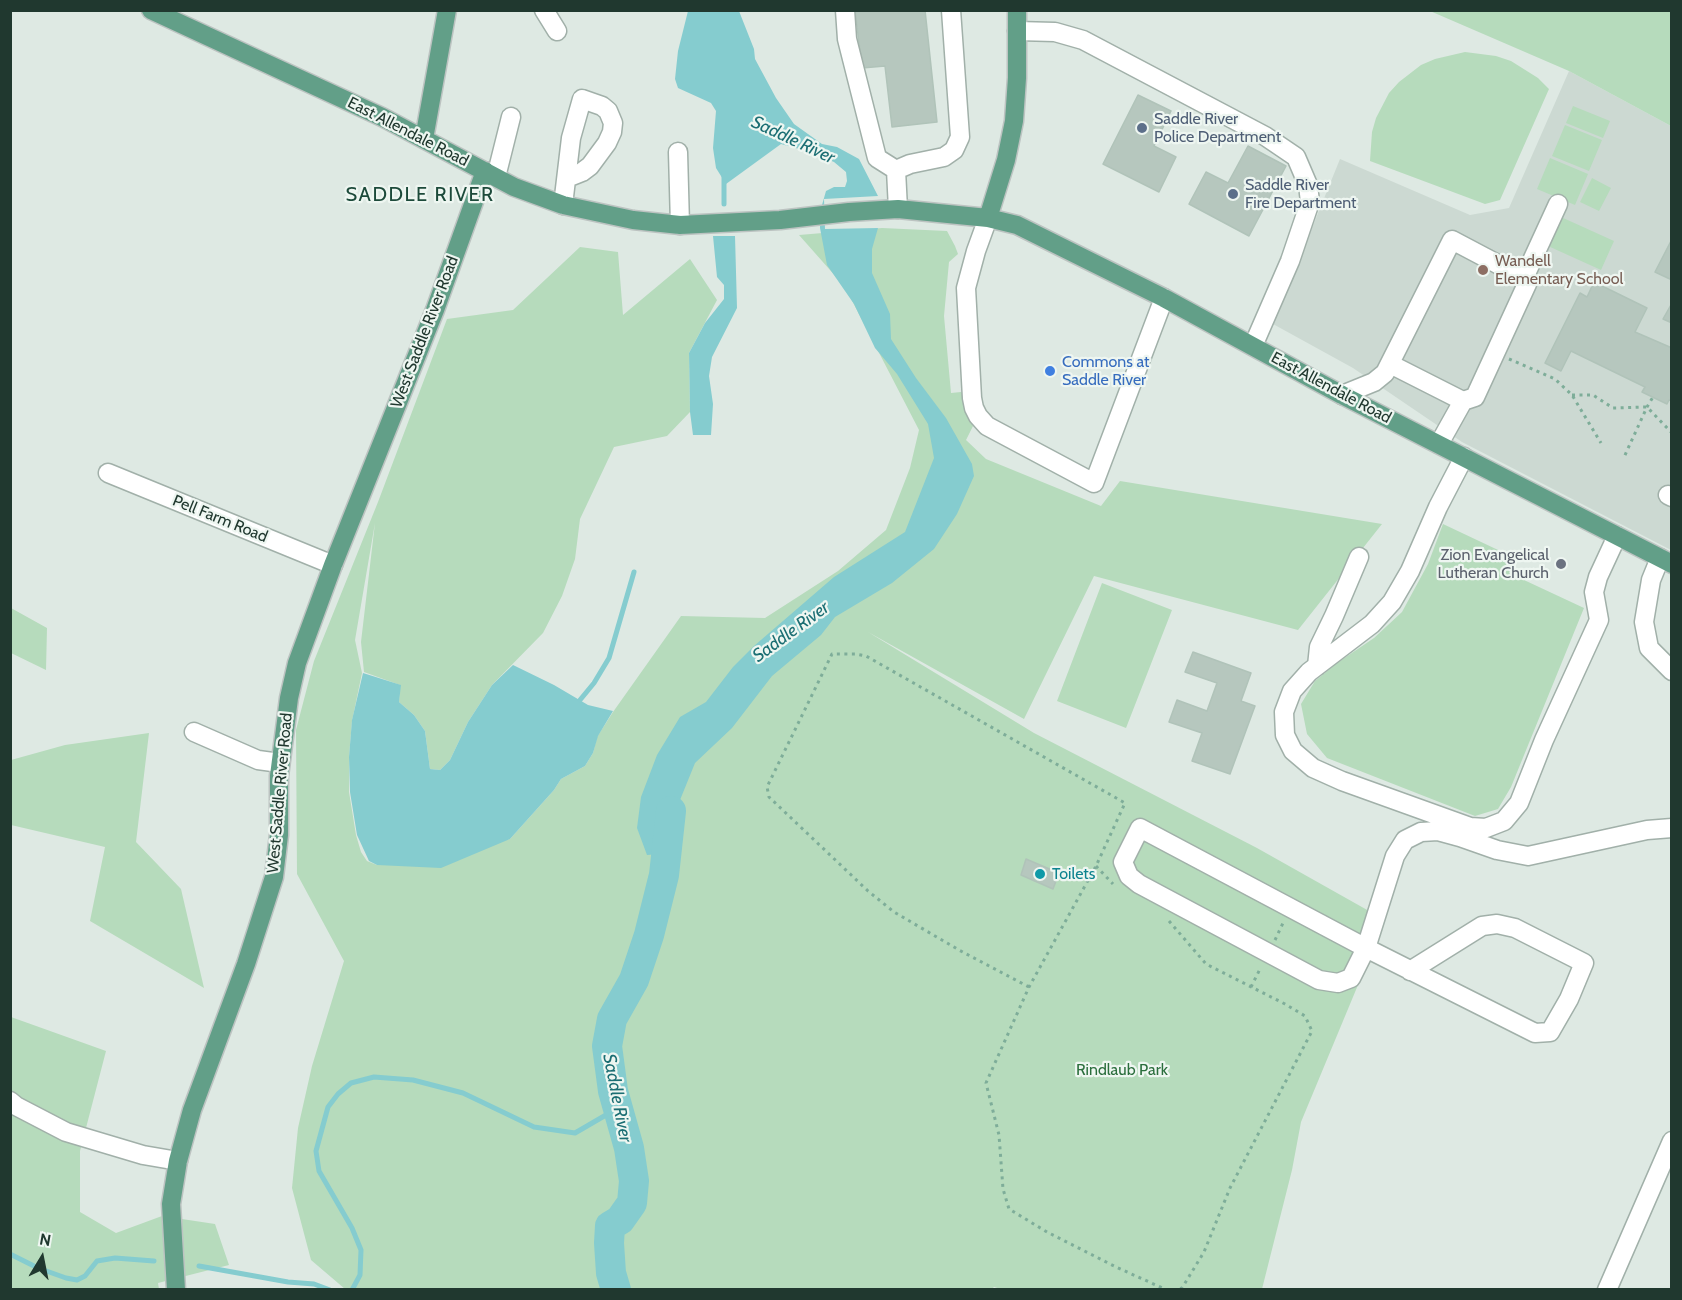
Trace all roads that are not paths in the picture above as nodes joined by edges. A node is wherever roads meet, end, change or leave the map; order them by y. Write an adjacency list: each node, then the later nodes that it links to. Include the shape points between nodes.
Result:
1 (152, 10): 10 (main road, East Allendale Road)
2 (447, 10): 10 (main road)
3 (544, 10): 8 (street)
4 (845, 10): 12 (street, via 847,39 877,158)
5 (951, 10): 12 (street, via 960,137 954,150 944,157)
6 (1017, 10): 7 (main road)
7 (1017, 31): 18 (main road, via 1012,130); 22 (street, via 1055,32 1083,40 1265,136 1296,157 1308,185 1310,202 1290,261)
8 (557, 32)
9 (512, 117): 13 (street)
10 (424, 139): 13 (main road, East Allendale Road)
11 (678, 152): 19 (street)
12 (896, 170): 17 (street)
13 (490, 174): 16 (main road, East Allendale Road); 32 (main road, West Saddle River Road)
14 (567, 178): 14 (street, via 590,166 612,132 608,111 582,99 571,138); 16 (street)
15 (1558, 204): 20 (street)
16 (562, 205): 19 (main road, East Allendale Road)
17 (889, 209): 18 (main road, East Allendale Road); 19 (main road, East Allendale Road)
18 (988, 218): 21 (main road, East Allendale Road, via 1029,230); 21 (street, via 966,288 974,408 987,426 1094,483)
19 (680, 225)
20 (1524, 278): 23 (street, via 1452,240); 25 (street, via 1527,284 1475,397)
21 (1164, 298): 22 (main road, East Allendale Road)
22 (1253, 346): 24 (main road, East Allendale Road)
23 (1390, 364): 24 (street, via 1374,382); 25 (street)
24 (1342, 394): 26 (main road, East Allendale Road)
25 (1463, 401): 26 (street)
26 (1439, 444): 27 (main road, East Allendale Road)
27 (1464, 457): 29 (main road, East Allendale Road); 33 (street, via 1392,602 1372,624)
28 (108, 473): 32 (street, Pell Farm Road)
29 (1617, 536): 31 (main road, East Allendale Road); 33 (street, via 1594,592 1599,620 1519,803 1504,821 1486,828 1470,827 1342,781 1313,768 1293,752 1285,735 1284,712 1293,691)
30 (1359, 557): 33 (street, via 1319,647)
31 (1666, 561): 34 (street, via 1651,580 1644,622 1649,648)
32 (333, 565): 36 (main road, West Saddle River Road, via 297,663 288,698)
33 (1317, 666)
34 (1671, 671)
35 (194, 732): 36 (street, via 258,760)
36 (280, 763): 42 (main road, West Saddle River Road, via 274,878 192,1110)
37 (1671, 828): 38 (street, via 1528,856 1437,831 1421,831 1405,840 1395,856)
38 (1366, 948): 38 (street, via 1140,828 1123,862 1129,876 1139,884 1319,980 1338,983 1351,978); 39 (street)
39 (1410, 970): 39 (street, via 1482,926 1497,924 1515,928 1584,963 1550,1032 1535,1033)
40 (10, 1101): 42 (street, via 66,1132)
41 (1671, 1142): 44 (street)
42 (178, 1161): 43 (main road, West Saddle River Road, via 171,1204)
43 (176, 1290)
44 (1607, 1290)

